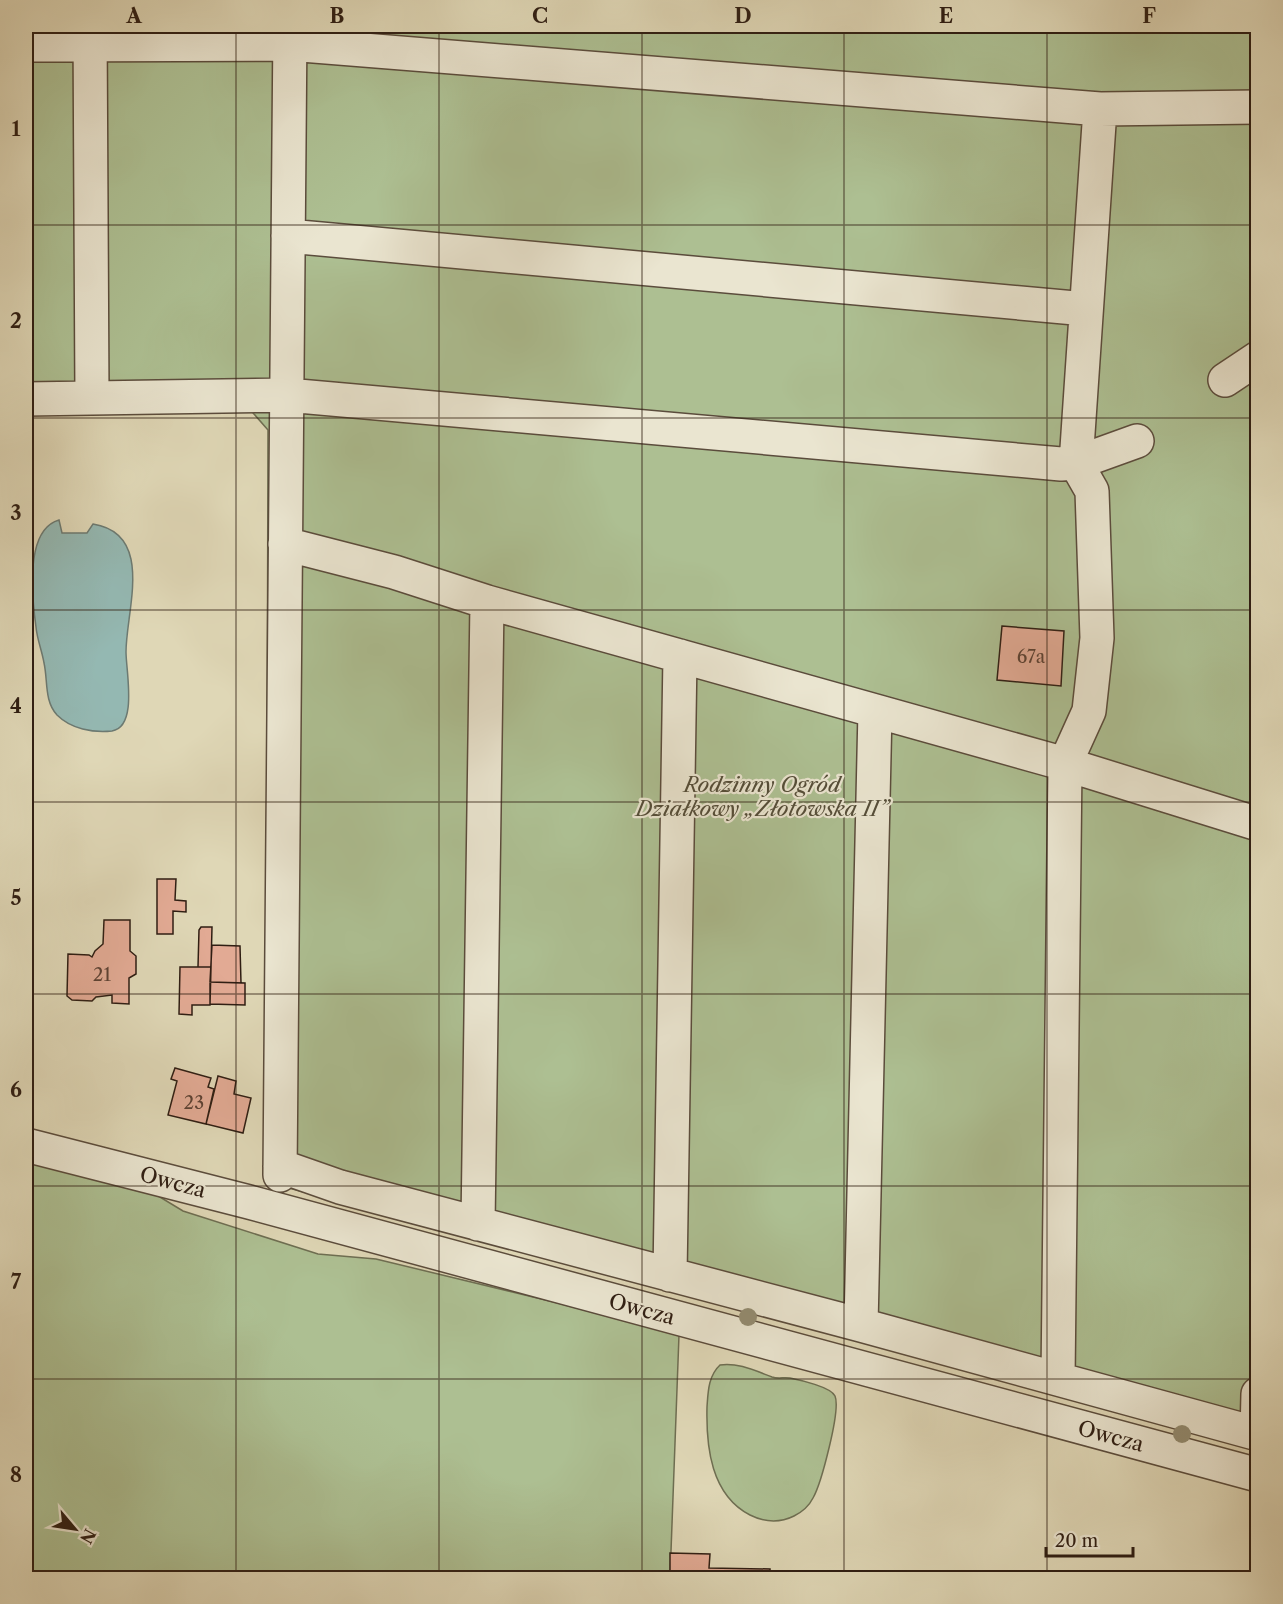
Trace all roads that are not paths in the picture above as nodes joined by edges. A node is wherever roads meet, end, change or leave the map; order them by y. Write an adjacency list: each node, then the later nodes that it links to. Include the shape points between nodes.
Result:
1 (90, 35): 2 (street); 3 (street); 11 (street)
2 (290, 35): 5 (street); 6 (street)
3 (26, 45)
4 (1257, 107): 5 (street)
5 (1100, 110): 7 (street)
6 (288, 236): 7 (street); 10 (street)
7 (1086, 309): 14 (street)
8 (1257, 358): 9 (street)
9 (1225, 380)
10 (287, 396): 11 (street); 14 (street); 15 (street)
11 (92, 397): 12 (street)
12 (26, 399)
13 (1137, 441): 14 (street)
14 (1076, 463): 19 (street, via 1092,491 1097,638 1089,711)
15 (285, 544): 16 (street, via 394,572); 22 (street, via 280,1171)
16 (488, 602): 17 (street); 22 (street)
17 (680, 656): 18 (street); 23 (street)
18 (875, 711): 19 (street); 24 (street)
19 (1065, 764): 20 (street); 25 (street)
20 (1257, 824)
21 (26, 1145): 28 (street, Owcza)
22 (478, 1224): 23 (street)
23 (670, 1275): 24 (street)
24 (861, 1325): 25 (street)
25 (1058, 1379): 27 (street)
26 (1257, 1394): 27 (street)
27 (1257, 1434)
28 (1257, 1475)

